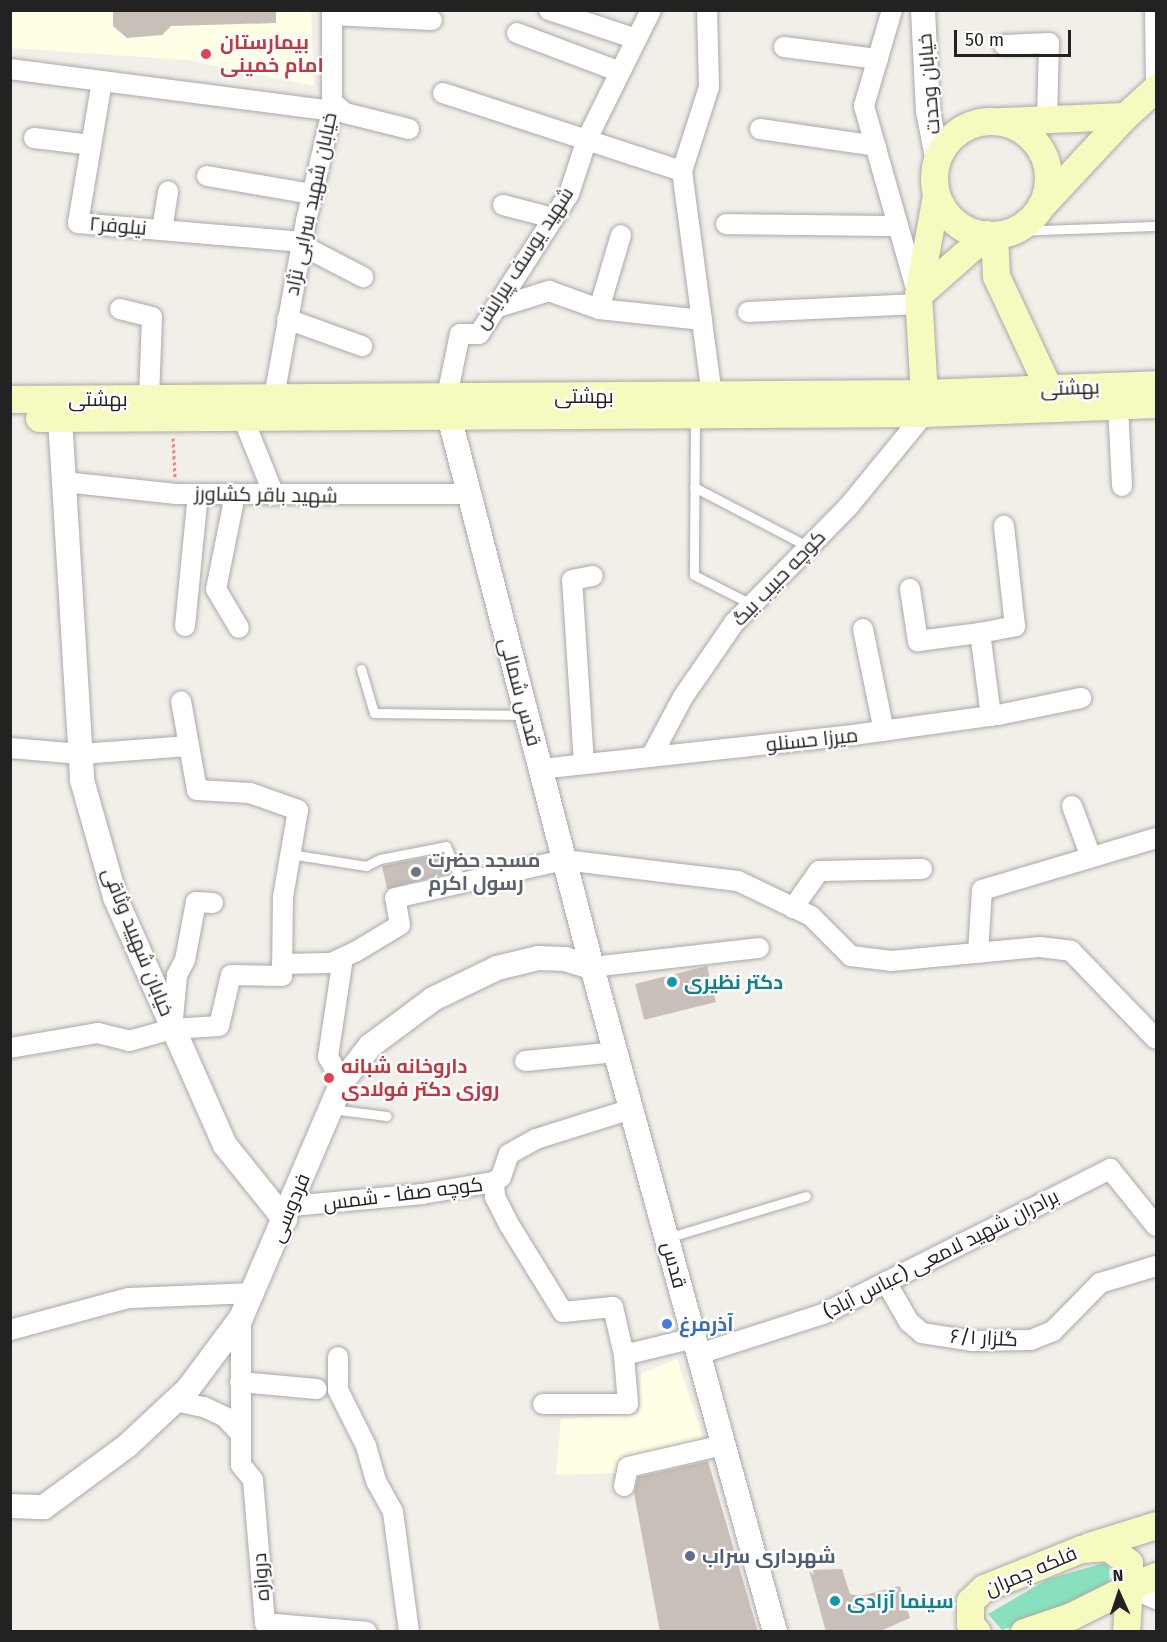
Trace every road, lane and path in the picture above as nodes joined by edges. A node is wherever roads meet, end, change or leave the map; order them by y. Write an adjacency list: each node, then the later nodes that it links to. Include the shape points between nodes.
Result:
1 (549, 10): 10 (street)
2 (651, 10): 10 (street, شهید یوسف پیرایش)
3 (707, 10): 31 (street, via 709,87)
4 (892, 10): 13 (street)
5 (923, 10): 30 (street, خیابان وحدت, via 928,111)
6 (1155, 10): 16 (street)
7 (332, 13): 8 (street); 20 (street, خیابان شهید سرابی نژاد)
8 (432, 20)
9 (517, 33): 15 (street)
10 (636, 39): 15 (street, شهید یوسف پیرایش)
11 (1004, 45): 22 (street, via 1049,44)
12 (784, 47): 13 (street)
13 (878, 59): 29 (street, via 864,106)
14 (10, 69): 17 (street)
15 (620, 72): 27 (street, شهید یوسف پیرایش)
16 (1156, 79)
17 (102, 81): 20 (street); 28 (street, نیلوفر۲)
18 (1156, 88): 21 (main road)
19 (443, 93): 27 (street)
20 (332, 107): 24 (street); 34 (street, خیابان شهید سرابی نژاد)
21 (1125, 116): 22 (main road); 37 (main road)
22 (1047, 120): 23 (main road)
23 (997, 121): 30 (main road, via 961,129 947,141); 37 (main road, via 1016,126 1042,152 1048,170)
24 (409, 129)
25 (760, 129): 29 (street)
26 (34, 138): 28 (street)
27 (587, 139): 31 (street); 38 (street, شهید یوسف پیرایش, via 569,194)
28 (91, 145): 42 (street, نیلوفر۲, via 78,223)
29 (876, 146): 40 (street)
30 (937, 158): 35 (main road, via 933,176)
31 (682, 171): 53 (street)
32 (207, 176): 34 (street)
33 (168, 190): 42 (street)
34 (312, 194): 45 (street, خیابان شهید سرابی نژاد)
35 (936, 195): 43 (main road, via 958,225); 47 (main road)
36 (503, 205): 38 (street)
37 (1041, 207): 43 (main road, via 1029,221)
38 (553, 218): 48 (street, شهید یوسف پیرایش)
39 (726, 224): 40 (street)
40 (898, 226): 47 (street)
41 (1156, 226): 43 (lane)
42 (162, 230): 45 (street, نیلوفر۲)
43 (998, 234): 47 (main road); 59 (main road, via 996,276)
44 (621, 235): 50 (street)
45 (302, 243): 46 (street); 52 (street, خیابان شهید سرابی نژاد)
46 (363, 277)
47 (918, 299): 51 (street); 60 (main road)
48 (495, 308): 50 (street, via 549,291); 63 (street, شهید یوسف پیرایش, via 479,334 460,334)
49 (120, 309): 57 (street, via 153,317)
50 (599, 309): 53 (street)
51 (748, 312)
52 (287, 319): 54 (street); 56 (street, خیابان شهید سرابی نژاد)
53 (702, 320): 62 (street)
54 (362, 346)
55 (1156, 384): 59 (main road, بهشتی)
56 (274, 397): 57 (main road, بهشتی); 63 (main road, بهشتی)
57 (149, 398): 58 (main road, بهشتی)
58 (10, 399)
59 (1049, 400): 60 (main road, بهشتی); 64 (main road, بهشتی)
60 (925, 403): 62 (main road, بهشتی); 78 (street, کوچه حبیب بیگ, via 848,507)
61 (1156, 404): 64 (main road, بهشتی)
62 (703, 405): 63 (main road, بهشتی); 71 (lane)
63 (448, 406): 68 (main road, بهشتی); 74 (street, قدس شمالی)
64 (1118, 406): 70 (street)
65 (10, 418): 66 (main road, بهشتی)
66 (60, 418): 67 (main road, بهشتی); 69 (street, خیابان شهیید وثاقی)
67 (171, 418): 68 (main road, بهشتی); 72 (path)
68 (243, 418): 76 (street)
69 (64, 482): 72 (street, شهید باقر کشاورز); 94 (street, خیابان شهیید وثاقی)
70 (1122, 486)
71 (694, 487): 78 (lane); 81 (lane, via 694,575)
72 (176, 494): 73 (street, شهید باقر کشاورز)
73 (198, 494): 75 (street, شهید باقر کشاورز); 82 (street)
74 (469, 494): 76 (street, شهید باقر کشاورز); 89 (street, قدس شمالی)
75 (235, 495): 76 (street, شهید باقر کشاورز); 83 (street, via 216,590)
76 (274, 495)
77 (1004, 526): 85 (street, via 1015,626)
78 (807, 546): 81 (street, کوچه حبیب بیگ)
79 (593, 576): 96 (street, via 572,580)
80 (910, 589): 85 (street, via 918,641)
81 (751, 604): 95 (street, کوچه حبیب بیگ, via 683,697)
82 (185, 626)
83 (239, 628)
84 (863, 629): 91 (street)
85 (980, 633): 90 (street)
86 (361, 669): 89 (lane, via 374,713)
87 (1081, 698): 90 (street, میرزا حسنلو)
88 (182, 701): 92 (street)
89 (526, 715): 97 (street, قدس شمالی)
90 (991, 716): 91 (street, میرزا حسنلو)
91 (884, 731): 95 (street, میرزا حسنلو)
92 (189, 746): 94 (street); 100 (street, via 197,790 250,793 298,810)
93 (10, 748): 94 (street)
94 (81, 754): 112 (street, خیابان شهیید وثاقی, via 82,780 115,897)
95 (651, 757): 96 (street, میرزا حسنلو)
96 (584, 764): 97 (street, میرزا حسنلو)
97 (540, 769): 102 (street, قدس شمالی)
98 (1072, 806): 101 (street)
99 (1156, 838): 101 (street)
100 (290, 854): 104 (lane, via 366,866 380,859 446,846); 110 (street, via 283,897)
101 (1091, 857): 108 (street, via 982,890)
102 (564, 860): 104 (street); 106 (street, via 738,881); 111 (street, قدس شمالی)
103 (921, 869): 106 (street, via 819,871)
104 (460, 882): 109 (street, via 395,898 400,925)
105 (213, 903): 112 (street, via 196,902 185,960 177,975)
106 (793, 908): 108 (street, via 811,916 851,956 891,961)
107 (759, 948): 111 (street)
108 (978, 953): 113 (street, via 1040,947 1071,951)
109 (343, 958): 110 (street, via 332,963); 117 (street, via 328,1057)
110 (282, 964): 112 (street, via 282,976 231,975 219,1026)
111 (592, 967): 115 (street, قدس); 117 (street, فردوسی, via 565,959 538,958 467,980 408,1016 370,1046)
112 (172, 1029): 114 (street, via 129,1041 98,1033); 123 (street, خیابان شهیید وثاقی, via 225,1145)
113 (1156, 1039)
114 (10, 1048)
115 (616, 1052): 116 (street); 118 (street, قدس)
116 (525, 1061)
117 (342, 1082): 119 (street, فردوسی)
118 (631, 1109): 121 (street, کوچه صفا - شمس, via 536,1139 509,1154 501,1177); 125 (street, قدس)
119 (331, 1110): 120 (lane); 123 (street, فردوسی)
120 (387, 1116)
121 (494, 1182): 123 (street, کوچه صفا - شمس); 132 (street, via 495,1197 510,1227 563,1312 612,1307)
122 (806, 1196): 125 (lane)
123 (288, 1213): 128 (street, فردوسی)
124 (1156, 1226): 127 (street, برادران شهید لامعی (عباس آباد), via 1110,1169)
125 (667, 1238): 131 (street, قدس)
126 (1156, 1266): 127 (street, گلزار ۶/۱, via 1100,1283 1053,1331 1031,1340 973,1341 922,1333 909,1322)
127 (886, 1282): 131 (street, برادران شهید لامعی (عباس آباد), via 823,1314)
128 (254, 1293): 129 (street, فردوسی); 130 (street, via 129,1298)
129 (241, 1318): 134 (street, دروازه); 136 (street, فردوسی)
130 (10, 1330)
131 (697, 1346): 132 (street, برادران شهید لامعی (عباس آباد)); 139 (street, قدس)
132 (624, 1355): 137 (street, via 628,1404)
133 (338, 1358): 149 (street, via 338,1390 393,1512)
134 (240, 1382): 135 (street); 138 (street, دروازه)
135 (317, 1389)
136 (175, 1401): 138 (street, via 204,1407 225,1417); 141 (street, فردوسی, via 128,1445 44,1507)
137 (543, 1404)
138 (240, 1432): 148 (street, دروازه, via 242,1465 253,1480 265,1623)
139 (724, 1445): 140 (street, via 628,1467); 150 (street, قدس)
140 (624, 1486)
141 (10, 1506)
142 (1156, 1525): 143 (main road)
143 (1080, 1549): 145 (main road, فلکه چمران, via 1108,1547 1121,1555 1129,1563); 147 (main road, فلکه چمران, via 984,1588 970,1601)
144 (1156, 1576): 145 (main road)
145 (1129, 1587): 146 (street); 151 (main road, via 1071,1616); 152 (main road, فلکه چمران)
146 (1156, 1599)
147 (966, 1629)
148 (367, 1632)
149 (409, 1632)
150 (775, 1632)
151 (1024, 1632)
152 (1126, 1632)

